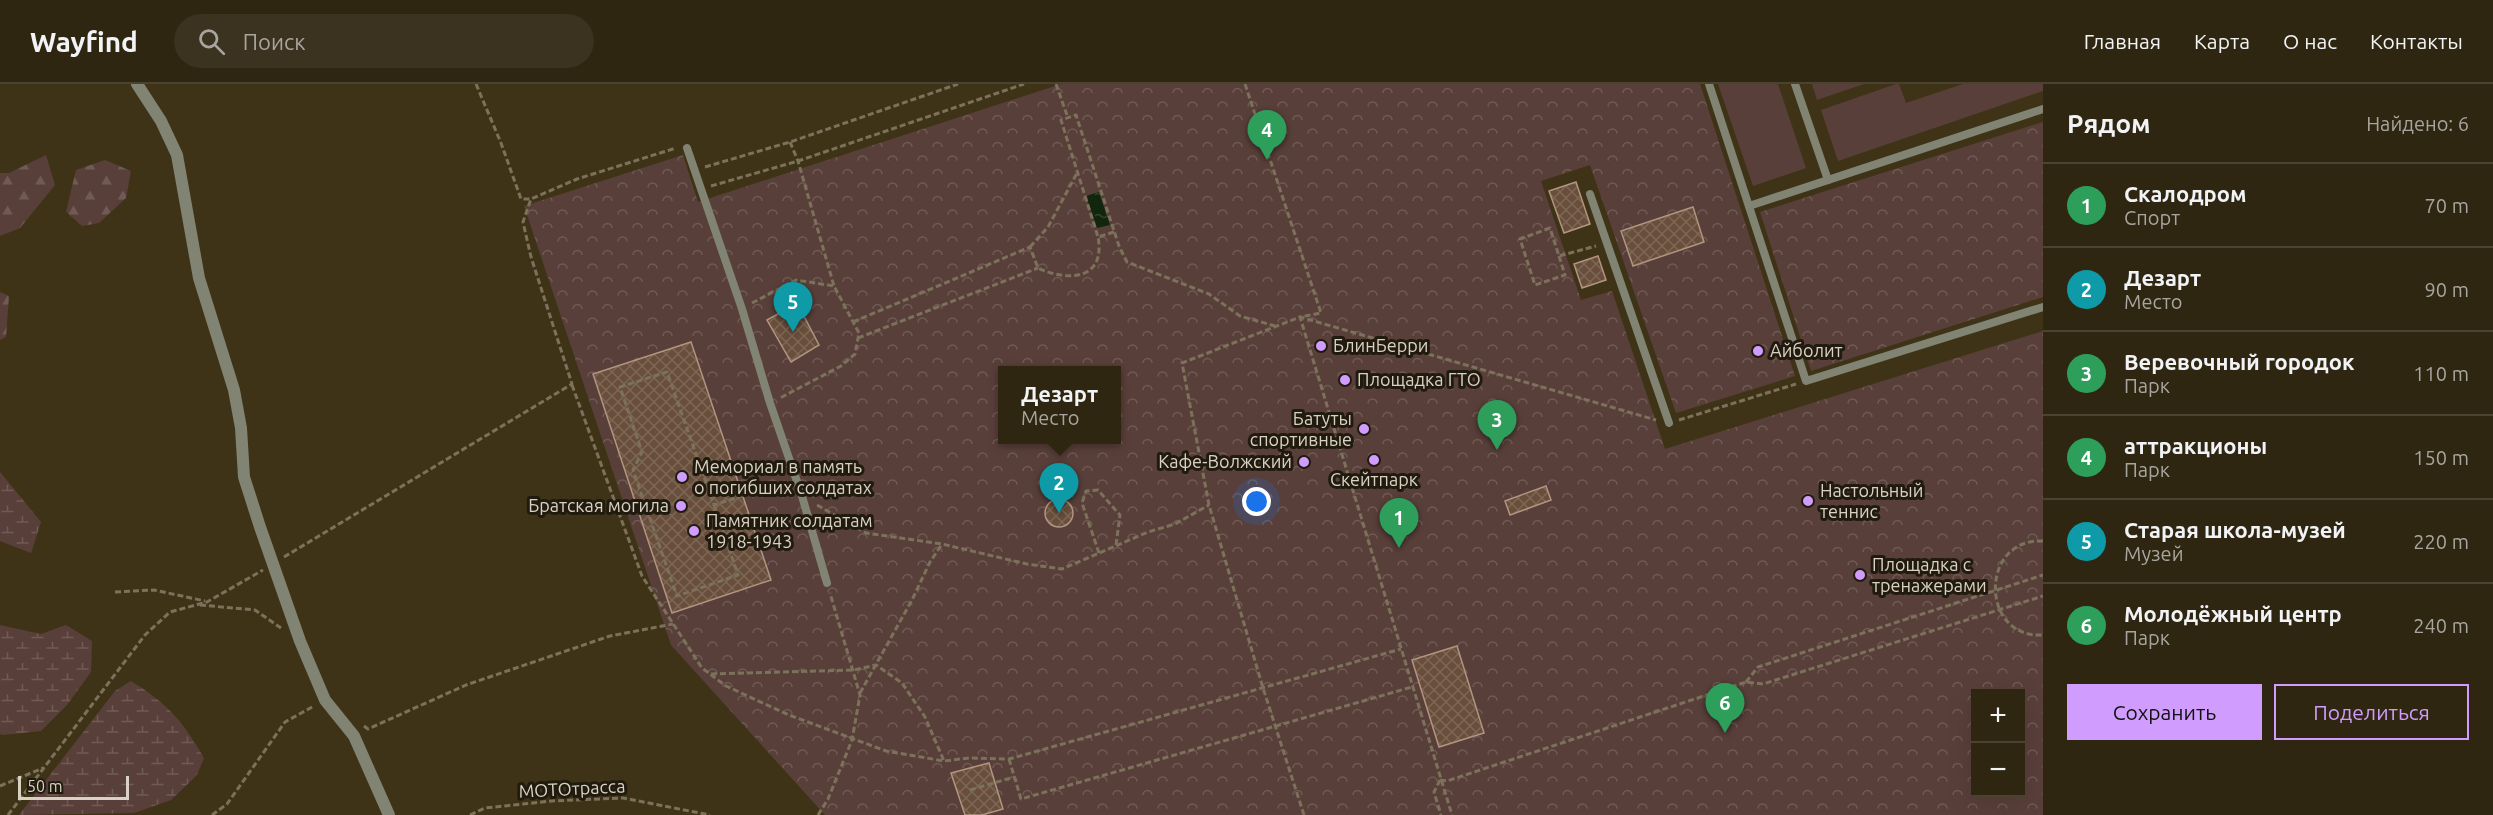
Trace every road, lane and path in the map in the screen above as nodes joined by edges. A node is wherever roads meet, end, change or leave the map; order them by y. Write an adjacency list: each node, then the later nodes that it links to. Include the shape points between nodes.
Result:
1 (137, 84): 46 (street, via 177,155 199,278 234,390 244,477)
2 (476, 84): 19 (path, via 521,199)
3 (958, 84): 11 (path)
4 (1024, 84): 13 (path)
5 (1056, 84): 10 (path)
6 (1245, 84): 30 (path, via 1321,313)
7 (1709, 84): 20 (lane)
8 (1795, 84): 16 (lane)
9 (2043, 109): 16 (lane)
10 (1068, 118): 15 (path, via 1061,120); 21 (path, via 1077,115)
11 (790, 142): 13 (path); 14 (path)
12 (687, 148): 14 (lane); 19 (path, via 679,147 578,179)
13 (798, 160): 17 (path); 27 (path)
14 (695, 170): 17 (lane)
15 (1077, 172): 22 (path); 24 (path, via 1047,227)
16 (1828, 180): 20 (lane)
17 (701, 189): 29 (lane)
18 (1590, 194): 23 (lane)
19 (531, 199): 35 (path, via 523,222)
20 (1749, 206): 34 (lane)
21 (1114, 232): 22 (path); 32 (path, via 1127,262 1209,294 1240,316)
22 (1098, 237): 26 (path, via 1099,255 1091,270 1079,275 1054,275)
23 (1607, 243): 25 (path); 37 (lane)
24 (1030, 247): 26 (path); 31 (path)
25 (1559, 256): 25 (path, via 1550,228 1520,239 1535,285 1565,274)
26 (1038, 268): 33 (path)
27 (834, 286): 29 (path, via 796,280); 31 (path)
28 (2043, 308): 34 (lane)
29 (742, 309): 36 (lane)
30 (1300, 317): 32 (path); 37 (path); 58 (path)
31 (853, 322): 33 (path)
32 (1277, 327): 41 (path, via 1182,363)
33 (858, 338): 36 (path, via 855,354 841,366)
34 (1806, 381): 37 (path)
35 (572, 384): 46 (path); 55 (path, via 642,576)
36 (770, 403): 38 (lane)
37 (1669, 423)
38 (795, 479): 39 (lane); 40 (path)
39 (802, 496): 43 (path, via 866,533); 48 (lane)
40 (714, 505): 40 (path, via 667,372 620,387 642,452 633,470 677,596 738,575)
41 (1209, 505): 44 (path, via 1175,524); 64 (path)
42 (2043, 540): 49 (path, via 2020,545 2007,555 1998,569)
43 (942, 544): 45 (path, via 1062,569); 59 (path)
44 (1116, 545): 45 (path); 45 (path, via 1120,515 1098,490 1086,491 1082,503)
45 (1099, 553)
46 (274, 563): 52 (path); 57 (street)
47 (2043, 574): 49 (path)
48 (827, 583): 60 (path)
49 (1993, 591): 54 (path); 62 (path, via 1758,667)
50 (115, 592): 52 (path, via 154,590)
51 (2043, 596): 54 (path)
52 (207, 602): 53 (path)
53 (196, 605): 57 (path, via 255,610); 72 (path, via 170,612 145,636)
54 (2000, 610): 56 (path, via 2024,632); 62 (path, via 1763,684)
55 (673, 624): 61 (path); 67 (path, via 610,636 466,685 368,729)
56 (2043, 635)
57 (300, 641): 66 (street)
58 (1401, 649): 63 (path); 64 (path)
59 (876, 665): 60 (path); 65 (path); 71 (path, via 902,683 925,717)
60 (854, 670): 61 (path); 65 (path)
61 (710, 674): 69 (path, via 726,686)
62 (1746, 682): 74 (path, via 1448,781)
63 (1412, 686): 68 (path); 74 (path)
64 (1263, 688): 68 (path); 70 (path)
65 (860, 695): 69 (path)
66 (325, 699): 78 (path, via 285,722 227,804); 79 (street, via 354,736)
67 (360, 723)
68 (1275, 726): 73 (path, via 1021,799); 83 (path)
69 (852, 740): 71 (path, via 886,752); 82 (path)
70 (1009, 759): 71 (path); 73 (path)
71 (944, 761)
72 (44, 768): 75 (path); 77 (path)
73 (1014, 777): 76 (path)
74 (1440, 780): 84 (path, via 1434,792); 85 (path)
75 (0, 786)
76 (970, 790)
77 (9, 815)
78 (212, 815)
79 (388, 815)
80 (470, 815): 81 (path, МОТОтрасса, via 485,808 623,798)
81 (710, 815)
82 (818, 815)
83 (1304, 815)
84 (1441, 815)
85 (1452, 815)

